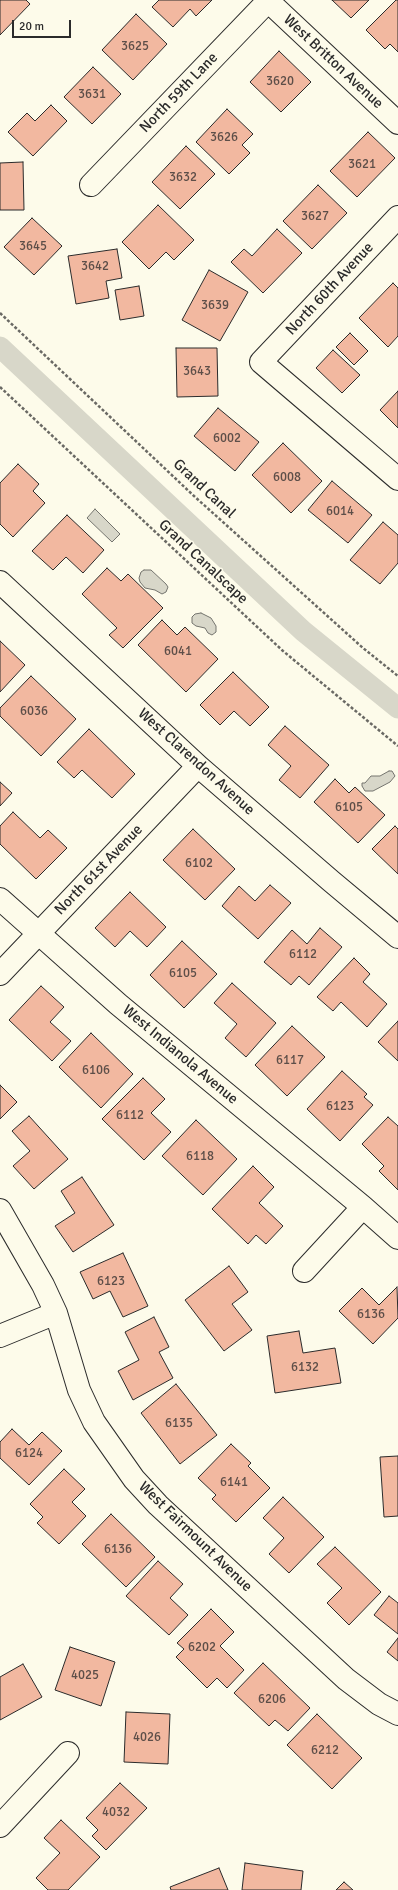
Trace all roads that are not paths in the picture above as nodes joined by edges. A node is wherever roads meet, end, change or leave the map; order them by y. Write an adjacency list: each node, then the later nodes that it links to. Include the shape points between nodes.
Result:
1 (267, 0): 2 (street, West Britton Avenue); 3 (street, North 59th Lane)
2 (398, 123)
3 (91, 185)
4 (398, 217): 5 (street, North 60th Avenue, via 261,362)
5 (398, 479)
6 (0, 582): 7 (street, West Clarendon Avenue)
7 (198, 766): 9 (street, North 61st Avenue); 10 (street, West Clarendon Avenue)
8 (0, 899): 9 (street, West Indianola Avenue)
9 (39, 934): 11 (street, North 61st Avenue); 12 (street, West Indianola Avenue, via 118,1004)
10 (398, 937)
11 (0, 974)
12 (363, 1207): 14 (street, West Indianola Avenue); 15 (street)
13 (0, 1210): 16 (street, West Fairmount Avenue, via 33,1266)
14 (398, 1238)
15 (304, 1271)
16 (56, 1313): 17 (street); 18 (street, West Fairmount Avenue, via 78,1390 94,1422 134,1479 158,1505 346,1678 379,1704)
17 (0, 1336)
18 (398, 1714)
19 (68, 1754): 20 (street)
20 (0, 1826)

